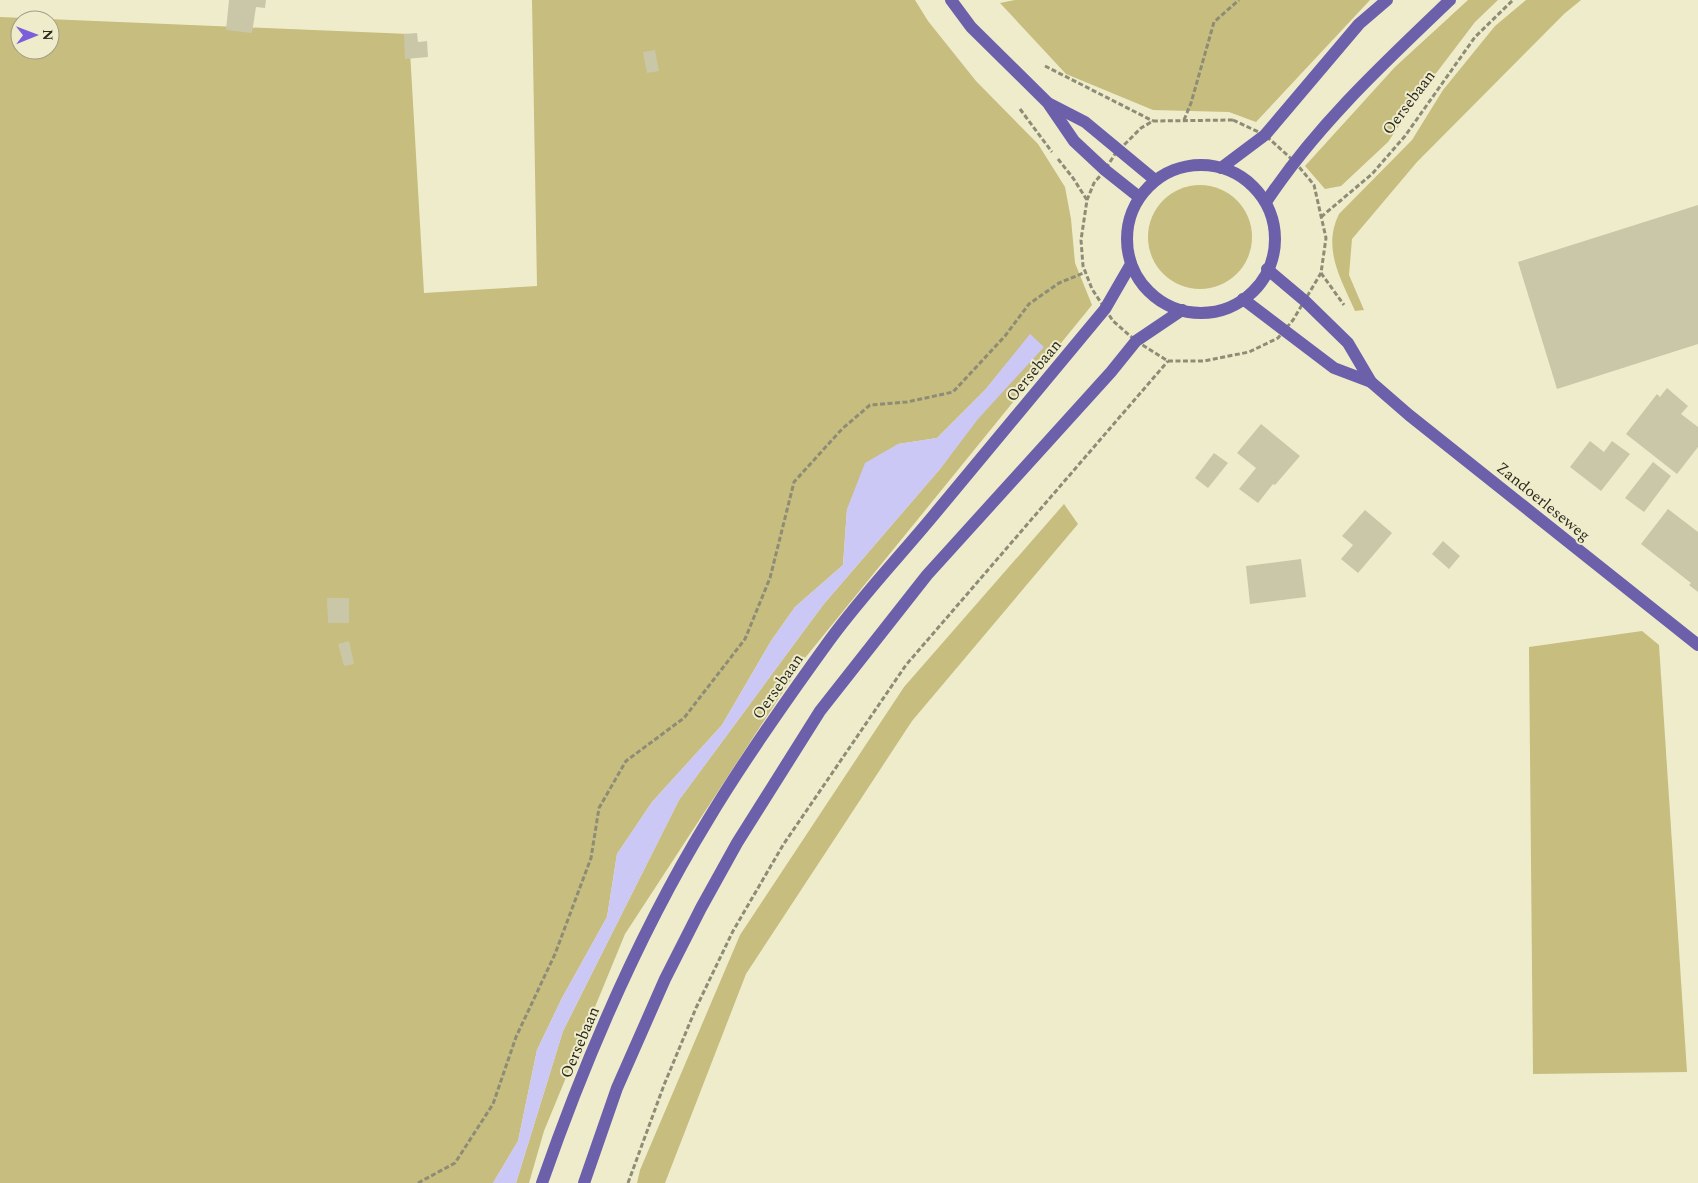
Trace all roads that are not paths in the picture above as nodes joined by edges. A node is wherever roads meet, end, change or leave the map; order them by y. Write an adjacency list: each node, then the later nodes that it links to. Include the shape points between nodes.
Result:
1 (951, 0): 4 (main road, via 971,28)
2 (1387, 0): 5 (main road, via 1359,24 1264,135)
3 (1450, 0): 8 (main road, via 1362,83 1282,176)
4 (1048, 103): 6 (main road, via 1085,122); 7 (main road, via 1074,141)
5 (1221, 168): 6 (main road, via 1198,165 1176,169); 8 (main road, via 1243,178)
6 (1156, 180): 7 (main road)
7 (1140, 197): 9 (main road, via 1127,230)
8 (1266, 202): 10 (main road, via 1274,240)
9 (1131, 264): 12 (main road, via 1142,285 1160,301); 15 (main road, Oersebaan, via 1105,309 831,638 707,821 629,968 582,1075)
10 (1267, 269): 11 (main road, via 1259,284); 13 (main road, Zandoerleseweg, via 1348,343)
11 (1244, 299): 12 (main road, via 1224,309 1203,313); 13 (main road, Zandoerleseweg, via 1334,368)
12 (1182, 310): 16 (main road, via 1136,341 1112,372 927,575 820,712 737,843 665,979 617,1088)
13 (1371, 382): 14 (main road, Zandoerleseweg)
14 (1698, 645)
15 (542, 1183)
16 (584, 1183)

